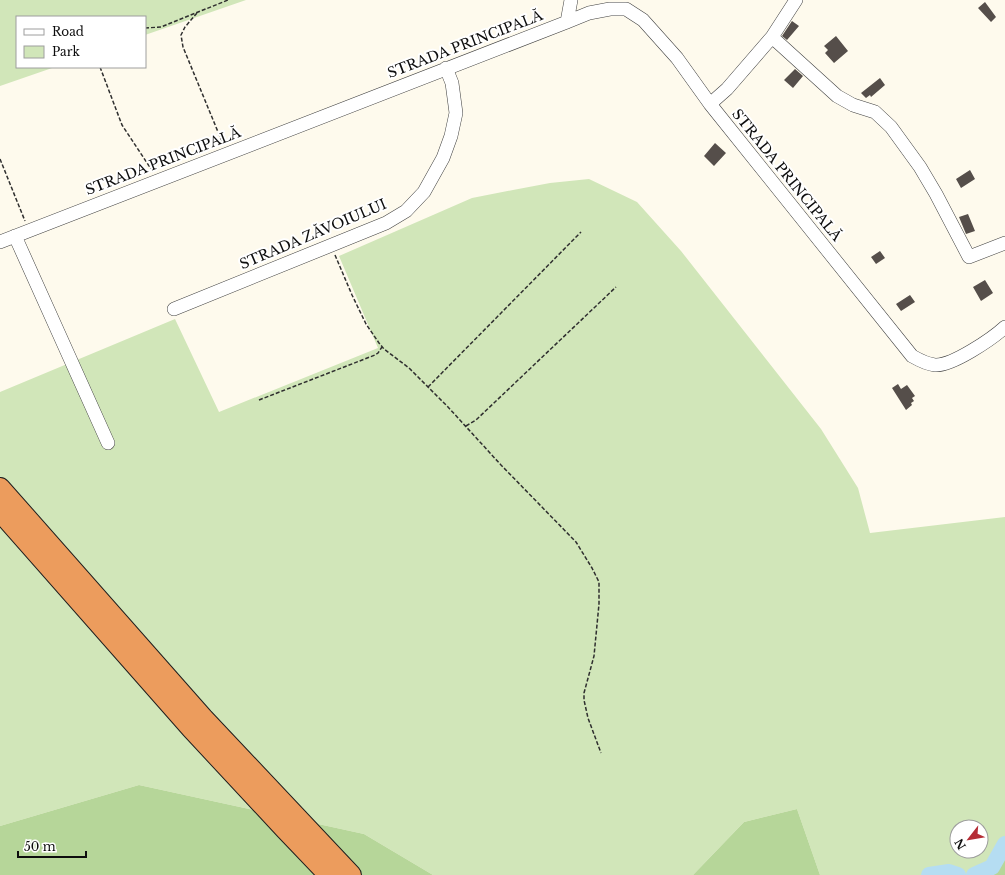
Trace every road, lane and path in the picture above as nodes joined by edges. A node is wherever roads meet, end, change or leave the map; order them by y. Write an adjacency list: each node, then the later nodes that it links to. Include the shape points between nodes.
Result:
1 (228, 0): 4 (path)
2 (571, 0): 5 (street)
3 (796, 0): 7 (street)
4 (197, 13): 6 (path, via 161,27); 11 (path, via 181,35 183,47)
5 (566, 22): 9 (street, STRADA PRINCIPALĂ); 10 (street, STRADA PRINCIPALĂ, via 590,13 626,9 643,20 677,58)
6 (146, 28)
7 (772, 37): 10 (street, via 727,89); 18 (street, via 837,96 875,112 891,127 920,167 969,257)
8 (100, 68): 13 (path, via 122,125)
9 (446, 68): 11 (street, STRADA PRINCIPALĂ); 19 (street, STRADA ZĂVOIULUI, via 452,83 456,112 452,136 424,192 406,212 386,223)
10 (710, 104): 22 (street, STRADA PRINCIPALĂ, via 912,356 924,363 936,365 950,361 976,348)
11 (226, 154): 13 (street, STRADA PRINCIPALĂ)
12 (0, 159): 14 (path)
13 (158, 180): 14 (street, STRADA PRINCIPALĂ)
14 (29, 231): 16 (street, STRADA PRINCIPALĂ)
15 (580, 232): 24 (path)
16 (15, 236): 17 (street, STRADA PRINCIPALĂ); 27 (street)
17 (0, 242)
18 (1005, 243)
19 (331, 245): 21 (street, STRADA ZĂVOIULUI); 23 (path, via 366,324)
20 (616, 287): 26 (path, via 476,420)
21 (174, 309)
22 (1005, 327)
23 (382, 347): 24 (path); 25 (path, via 374,355)
24 (428, 387): 26 (path)
25 (259, 400)
26 (466, 426): 30 (path, via 576,542 598,582 599,604 594,656 584,700)
27 (108, 443)
28 (0, 488): 32 (highway, via 203,718)
29 (0, 511): 31 (highway, via 191,728)
30 (601, 753)
31 (329, 875)
32 (351, 875)

